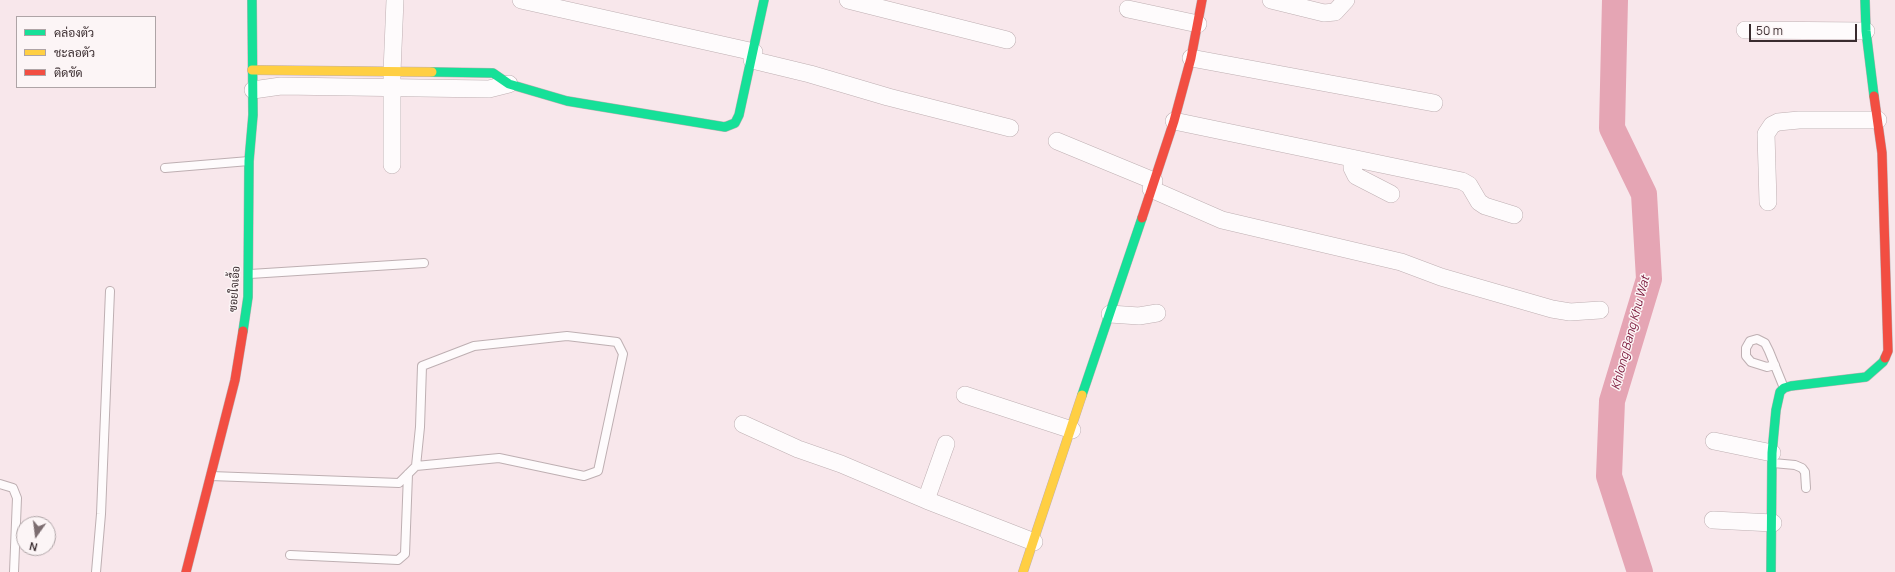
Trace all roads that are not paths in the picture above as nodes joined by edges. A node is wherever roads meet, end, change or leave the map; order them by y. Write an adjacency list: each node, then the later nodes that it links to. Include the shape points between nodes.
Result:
1 (252, 0): 17 (street, ซอยใจเอื้อ)
2 (394, 0): 18 (street)
3 (521, 0): 15 (street)
4 (764, 0): 15 (street)
5 (848, 0): 14 (street)
6 (1202, 0): 11 (street)
7 (1271, 0): 8 (street, via 1324,13 1335,12)
8 (1346, 0)
9 (1865, 0): 13 (street)
10 (1128, 9): 11 (street)
11 (1198, 24): 16 (street)
12 (1745, 30): 13 (street)
13 (1866, 31): 22 (street)
14 (1007, 40)
15 (753, 56): 19 (street, via 739,115 734,123 724,127 567,101); 24 (street, via 888,97)
16 (1191, 58): 21 (street); 23 (street)
17 (252, 70): 18 (street); 20 (street, ซอยใจเอื้อ)
18 (392, 80): 19 (street, via 489,89); 20 (street); 28 (street)
19 (509, 84)
20 (253, 90): 27 (street, ซอยใจเอื้อ)
21 (1434, 103)
22 (1878, 120): 32 (street, via 1799,120 1772,125 1766,134); 40 (street)
23 (1174, 121): 26 (street); 30 (street)
24 (1010, 128)
25 (1057, 141): 30 (street)
26 (1352, 158): 31 (street, via 1352,168 1356,176); 33 (street, via 1462,181 1469,185 1479,202 1485,206)
27 (250, 161): 29 (lane); 35 (street, ซอยใจเอื้อ)
28 (392, 165)
29 (165, 168)
30 (1153, 185): 37 (street, via 1222,220 1401,262 1441,277 1552,309 1570,312); 39 (street)
31 (1391, 194)
32 (1768, 202)
33 (1514, 215)
34 (424, 263): 35 (lane)
35 (249, 274): 51 (street, ซอยใจเอื้อ, via 235,380)
36 (110, 291): 60 (lane, via 101,514)
37 (1600, 310)
38 (1157, 313): 39 (street, via 1139,316)
39 (1110, 314): 45 (street)
40 (1892, 351): 42 (street, via 1866,377)
41 (1775, 366): 42 (lane)
42 (1784, 388): 48 (street, via 1778,398)
43 (965, 395): 45 (street)
44 (743, 424): 54 (street)
45 (1072, 430): 57 (street)
46 (1714, 441): 48 (street)
47 (946, 444): 54 (street)
48 (1772, 458): 53 (lane, via 1802,468 1806,472); 56 (street)
49 (416, 466): 49 (lane, via 422,366 474,346 567,336 617,342 623,354 598,471 584,476 499,458); 50 (lane)
50 (408, 474): 51 (lane, via 398,483); 58 (lane, via 405,554 398,560)
51 (210, 476): 61 (street, ซอยใจเอื้อ)
52 (0, 484): 59 (lane, via 8,485 16,491)
53 (1806, 488)
54 (926, 500): 57 (street)
55 (1713, 520): 56 (street)
56 (1773, 523): 63 (street)
57 (1034, 542): 62 (street)
58 (290, 555)
59 (14, 572)
60 (96, 572)
61 (186, 572)
62 (1023, 572)
63 (1772, 572)

